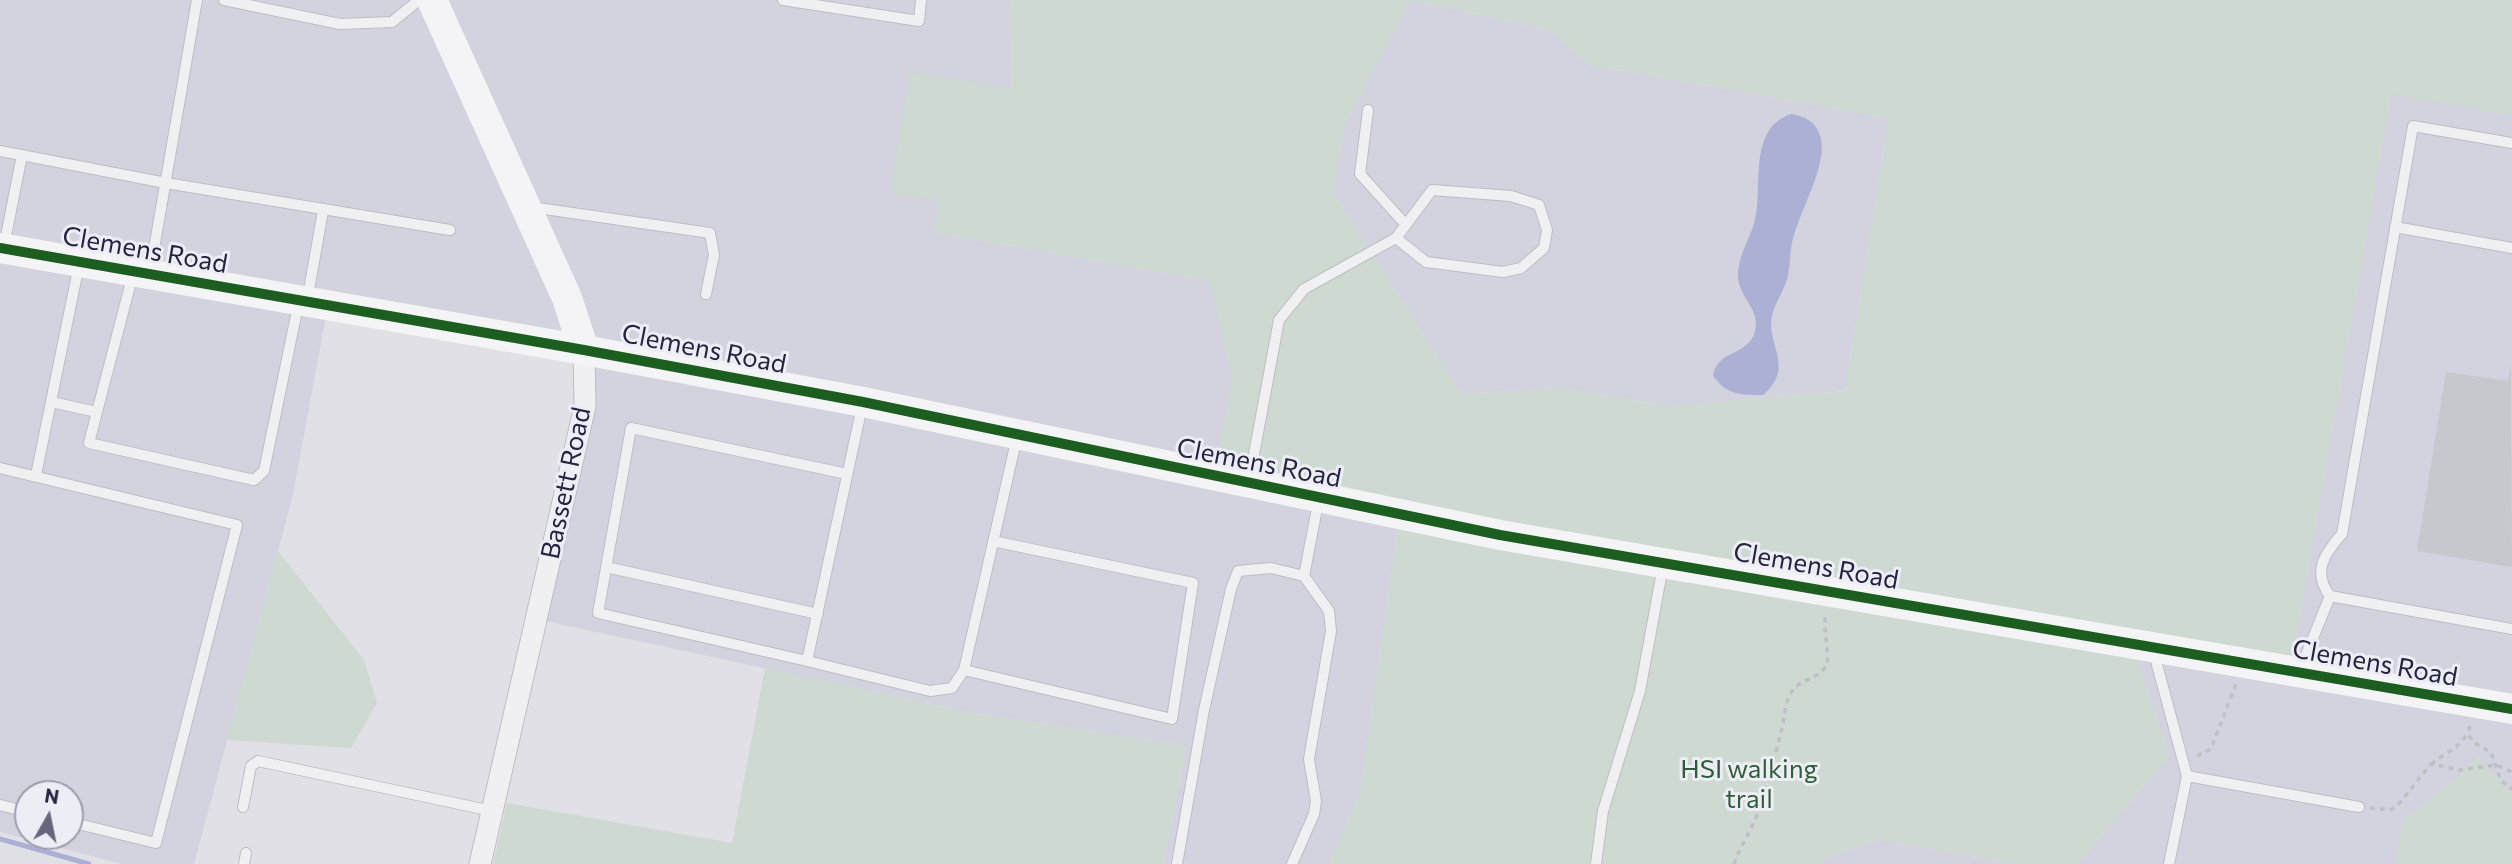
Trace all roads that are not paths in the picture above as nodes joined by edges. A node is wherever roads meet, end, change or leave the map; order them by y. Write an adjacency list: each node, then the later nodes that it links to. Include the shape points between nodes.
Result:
1 (197, 0): 11 (lane)
2 (224, 0): 3 (lane, via 340,24 392,22)
3 (419, 0)
4 (432, 0): 12 (street, Bassett Road)
5 (783, 0): 6 (lane, via 919,20)
6 (921, 0)
7 (1368, 110): 14 (lane, via 1360,174)
8 (2512, 143): 15 (lane, via 2413,125)
9 (0, 151): 10 (lane)
10 (22, 155): 11 (lane); 18 (lane)
11 (166, 183): 13 (lane); 21 (lane)
12 (525, 206): 22 (lane, via 710,233 714,255); 24 (street, Bassett Road, via 571,306)
13 (323, 211): 16 (lane); 23 (lane)
14 (1406, 225): 17 (lane); 17 (lane, via 1432,190 1539,205 1547,230 1544,248 1521,268 1503,272 1426,262)
15 (2395, 227): 19 (lane); 38 (lane, via 2343,534 2319,568 2321,583)
16 (450, 230)
17 (1396, 238): 32 (lane, via 1304,289 1279,320)
18 (2, 248): 20 (street, Clemens Road)
19 (2512, 248)
20 (79, 262): 21 (street, Clemens Road); 25 (lane)
21 (142, 273): 23 (street, Clemens Road); 27 (lane)
22 (706, 294)
23 (303, 301): 24 (street, Clemens Road); 27 (lane, via 264,471 254,480 89,443)
24 (584, 349): 26 (street, Clemens Road); 49 (street, Bassett Road, via 585,406)
25 (51, 402): 27 (lane); 31 (lane)
26 (863, 402): 28 (street, Clemens Road); 30 (lane)
27 (97, 412)
28 (1017, 437): 32 (street, Clemens Road); 34 (lane)
29 (0, 468): 31 (lane)
30 (847, 474): 36 (lane, via 631,428); 39 (lane)
31 (36, 475): 50 (lane, via 237,525 156,844)
32 (1249, 484): 33 (street, Clemens Road)
33 (1319, 498): 35 (street, Clemens Road); 37 (lane)
34 (993, 541): 43 (lane); 43 (lane, via 1193,583 1172,719)
35 (1663, 563): 41 (street, Clemens Road); 54 (lane, via 1640,691 1603,811)
36 (606, 567): 39 (lane); 42 (lane, via 598,613)
37 (1304, 576): 52 (lane, via 1272,568 1238,571 1205,710); 53 (lane, via 1329,611 1331,631 1309,759 1314,814)
38 (2330, 596): 40 (lane); 44 (lane)
39 (817, 614): 42 (lane)
40 (2512, 629)
41 (2152, 647): 44 (street, Clemens Road); 46 (lane)
42 (807, 661): 43 (lane, via 930,691 953,688)
43 (964, 670)
44 (2299, 673): 45 (street, Clemens Road)
45 (2512, 709)
46 (2187, 776): 48 (lane); 55 (lane)
47 (243, 807): 49 (lane, via 251,766 258,761)
48 (2359, 807)
49 (492, 811): 51 (street, Bassett Road)
50 (84, 826)
51 (480, 864)
52 (1177, 864)
53 (1292, 864)
54 (1596, 864)
55 (2169, 864)

